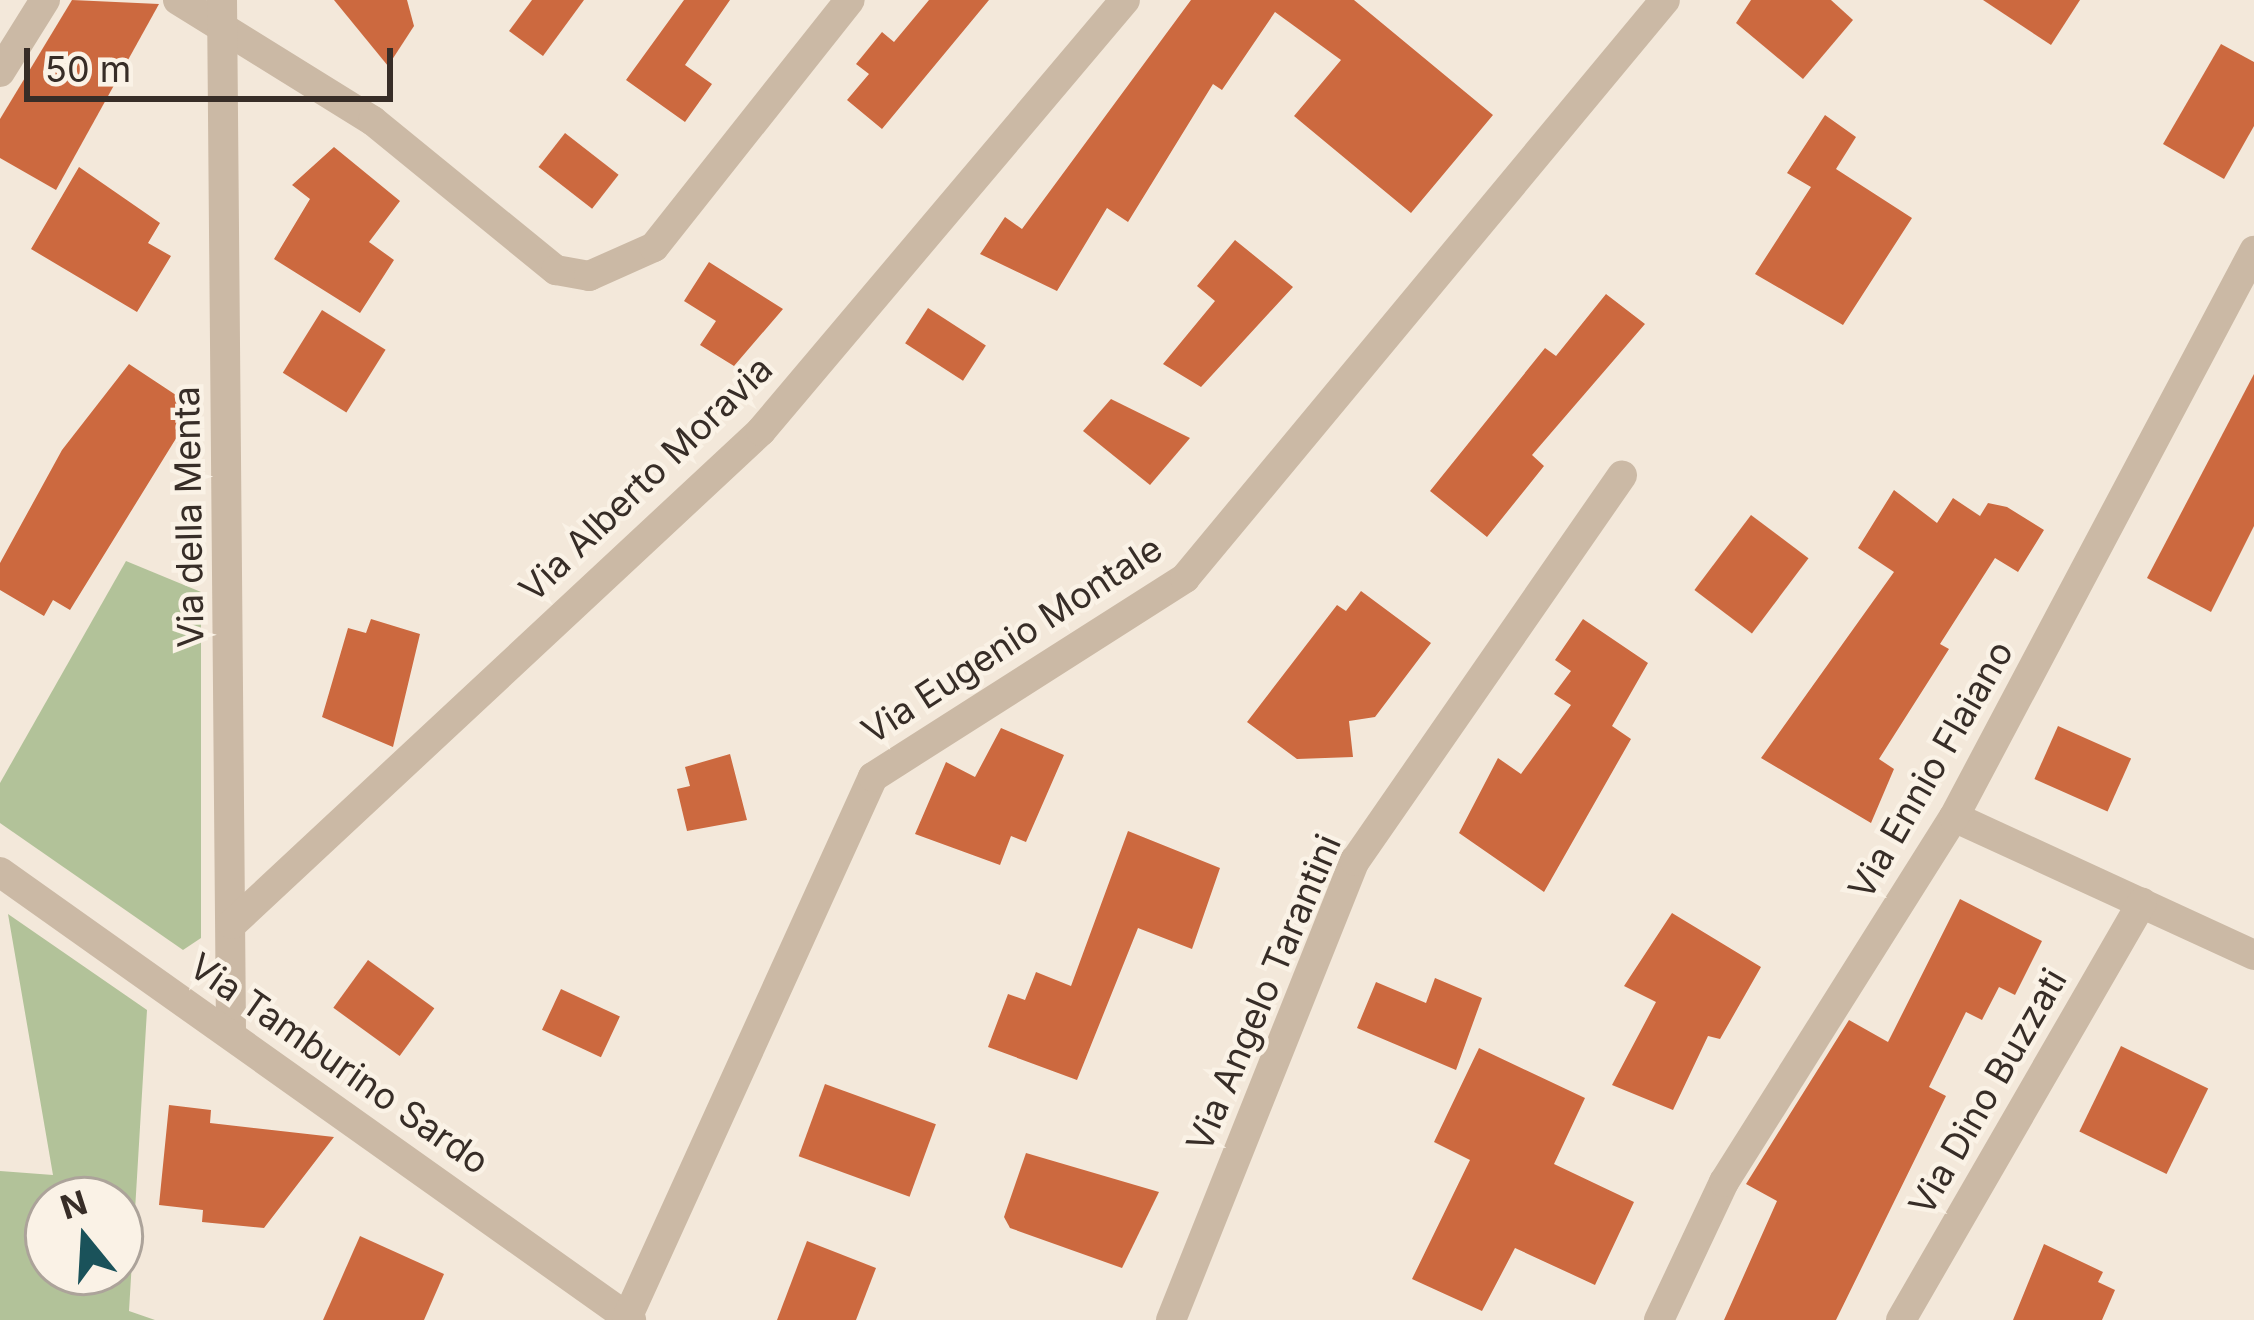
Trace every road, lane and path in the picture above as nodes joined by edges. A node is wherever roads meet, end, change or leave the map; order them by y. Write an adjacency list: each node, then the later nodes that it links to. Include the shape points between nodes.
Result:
1 (45, 0): 7 (street)
2 (178, 0): 6 (street)
3 (850, 0): 6 (street, via 654,247 590,276 556,270)
4 (1125, 0): 13 (street, Via Alberto Moravia, via 761,430)
5 (1665, 0): 16 (street, Via Eugenio Montale, via 1185,578 873,777)
6 (228, 7): 13 (street, Via della Menta)
7 (0, 72)
8 (2254, 251): 10 (street, Via Ennio Flaiano)
9 (1622, 475): 17 (street, Via Angelo Tarantini, via 1355,861)
10 (1954, 817): 12 (street); 18 (street, Via Ennio Flaiano, via 1724,1182)
11 (0, 872): 15 (street, Via Tamburino Sardo)
12 (2142, 903): 14 (street); 19 (street, Via Dino Buzzati)
13 (232, 924): 15 (street, Via della Menta)
14 (2254, 955)
15 (231, 1034): 16 (street, Via Tamburino Sardo)
16 (629, 1319)
17 (1171, 1320)
18 (1660, 1320)
19 (1901, 1320)

